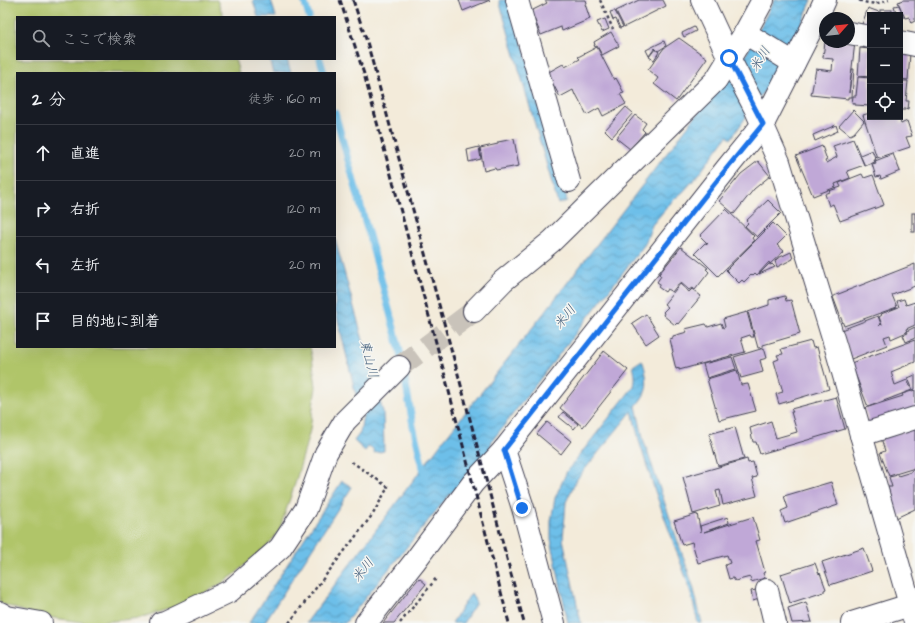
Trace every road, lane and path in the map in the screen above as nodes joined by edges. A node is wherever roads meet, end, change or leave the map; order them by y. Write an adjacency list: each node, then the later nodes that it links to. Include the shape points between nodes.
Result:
1 (517, 0): 19 (street)
2 (600, 0): 10 (path)
3 (702, 0): 16 (street)
4 (763, 0): 12 (street)
5 (825, 0): 8 (street)
6 (859, 0): 7 (path, via 877,4)
7 (889, 0)
8 (822, 12)
9 (819, 25): 17 (street)
10 (613, 28)
11 (855, 34): 13 (street)
12 (749, 35): 16 (street); 17 (street)
13 (867, 36)
14 (903, 43): 15 (street)
15 (915, 45)
16 (730, 61): 18 (street); 20 (street, via 716,80 677,119 552,241 503,281)
17 (791, 61): 18 (street)
18 (759, 117): 23 (street, via 780,162); 25 (street, via 727,168)
19 (569, 181)
20 (474, 311)
21 (399, 367): 24 (street, via 345,421)
22 (915, 418): 23 (street)
23 (861, 435): 28 (street)
24 (334, 450): 30 (street, via 326,453 306,509 280,548 230,591); 31 (path, via 388,487 372,514)
25 (504, 450): 32 (street, via 473,484); 33 (street)
26 (767, 590): 34 (street)
27 (0, 613): 29 (street, via 6,617)
28 (913, 614): 35 (street)
29 (41, 623)
30 (160, 623)
31 (289, 623)
32 (366, 623)
33 (554, 623)
34 (775, 623)
35 (852, 623)

